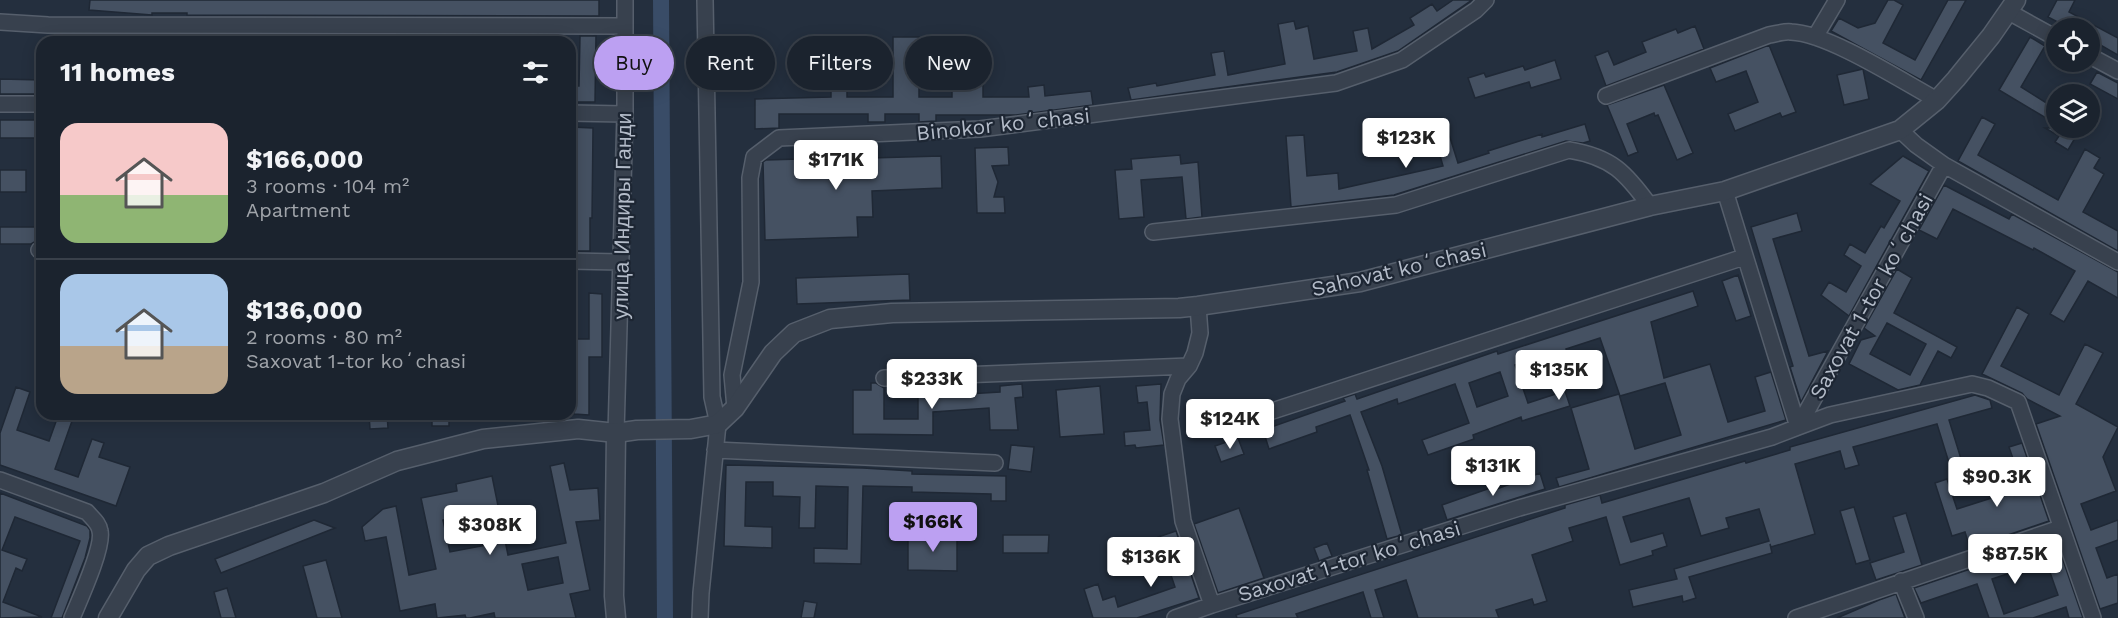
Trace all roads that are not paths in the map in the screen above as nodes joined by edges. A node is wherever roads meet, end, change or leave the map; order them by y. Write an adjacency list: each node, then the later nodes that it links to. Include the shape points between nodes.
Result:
1 (625, 0): 7 (street, улица Индиры Ганди)
2 (705, 0): 32 (street, via 712,397)
3 (1486, 0): 30 (street, Binokor koʻchasi, via 1402,60 1336,83 980,129 779,138 754,157 750,178 751,282 732,375)
4 (1838, 0): 9 (street)
5 (2012, 6): 8 (street); 13 (street, Sahovat koʻchasi)
6 (0, 22): 7 (street)
7 (625, 26): 17 (street, улица Индиры Ганди)
8 (2046, 31)
9 (1815, 37): 12 (street, via 1791,32 1768,35); 13 (street)
10 (2100, 61): 11 (street)
11 (2118, 71)
12 (1606, 96)
13 (1937, 100): 18 (street, Sahovat koʻchasi)
14 (0, 104): 15 (street)
15 (36, 104)
16 (576, 113): 17 (street)
17 (625, 114): 25 (street, улица Индиры Ганди)
18 (1900, 130): 19 (street); 20 (street, Sahovat koʻchasi)
19 (1944, 165): 26 (street); 33 (street, Saxovat 1-tor koʻchasi)
20 (1725, 191): 21 (street, Sahovat koʻchasi); 23 (street, Saxovat 1-tor koʻchasi)
21 (1650, 206): 22 (street, via 1612,164 1592,154 1569,150 1396,205); 27 (street, Sahovat koʻchasi, via 1360,282)
22 (1153, 232)
23 (1744, 257): 31 (street); 33 (street, Saxovat 1-tor koʻchasi)
24 (576, 261): 25 (street)
25 (621, 262): 34 (street, улица Индиры Ганди)
26 (2118, 262)
27 (1198, 306): 28 (street, Saxovat 1-tor koʻchasi, via 1200,333); 30 (street, Sahovat koʻchasi, via 892,313 830,319 794,333 773,353)
28 (1189, 366): 29 (street); 40 (street, Saxovat 1-tor koʻchasi, via 1172,394 1170,419 1183,521)
29 (884, 378)
30 (735, 408): 32 (street, Sahovat koʻchasi)
31 (1260, 415)
32 (717, 424): 34 (street); 35 (street)
33 (1798, 427): 38 (street, via 1830,415 1949,388 1972,384 1988,388 2018,402); 40 (street, Saxovat 1-tor koʻchasi, via 1519,508)
34 (616, 433): 42 (street, via 578,429 483,439 397,461 324,493 148,556); 43 (street)
35 (715, 450): 36 (street); 44 (street)
36 (995, 463)
37 (0, 480): 41 (street, via 87,512 96,521 101,538)
38 (2060, 528): 39 (street); 48 (street)
39 (1901, 581): 46 (street); 47 (street)
40 (1212, 604): 45 (street, Saxovat 1-tor koʻchasi)
41 (72, 618)
42 (108, 618)
43 (615, 618)
44 (700, 618)
45 (1175, 618)
46 (1796, 618)
47 (1916, 618)
48 (2093, 618)

